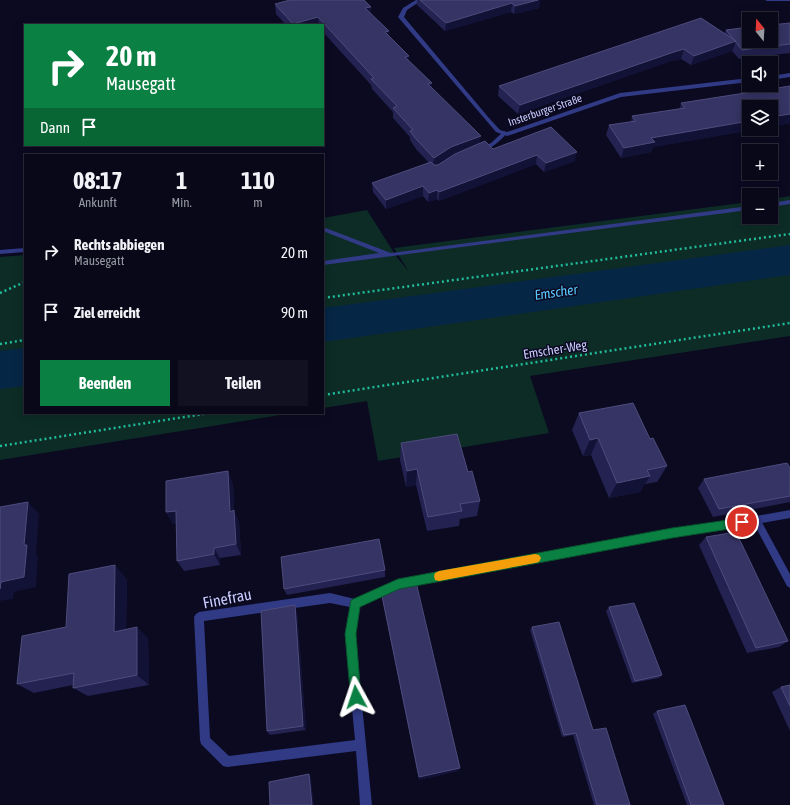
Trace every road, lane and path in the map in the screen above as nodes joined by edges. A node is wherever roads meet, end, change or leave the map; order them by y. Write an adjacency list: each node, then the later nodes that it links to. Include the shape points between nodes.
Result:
1 (420, 0): 7 (street, Insterburger Straße, via 405,9 401,17 487,119 498,131)
2 (767, 0): 3 (street)
3 (789, 0)
4 (790, 75): 5 (street)
5 (778, 77)
6 (742, 81): 7 (street, Insterburger Straße, via 620,95)
7 (504, 133): 8 (street, via 493,144)
8 (476, 150)
9 (790, 202): 10 (street)
10 (778, 204)
11 (742, 209): 16 (street)
12 (324, 230): 16 (street, via 343,235)
13 (790, 234): 20 (path)
14 (24, 250): 15 (street)
15 (0, 252)
16 (391, 255): 17 (street)
17 (324, 263)
18 (24, 282): 19 (path)
19 (0, 293)
20 (324, 298)
21 (790, 323): 24 (path, Emscher-Weg)
22 (24, 340): 23 (path)
23 (0, 344)
24 (324, 396)
25 (204, 414): 26 (path)
26 (0, 446)
27 (790, 514): 28 (street)
28 (756, 520): 29 (street); 30 (street, via 398,584)
29 (790, 583)
30 (355, 604): 31 (street, via 350,634); 31 (street, Finefrau, via 330,598 199,617 205,740 227,762)
31 (360, 745): 32 (street)
32 (366, 805)

